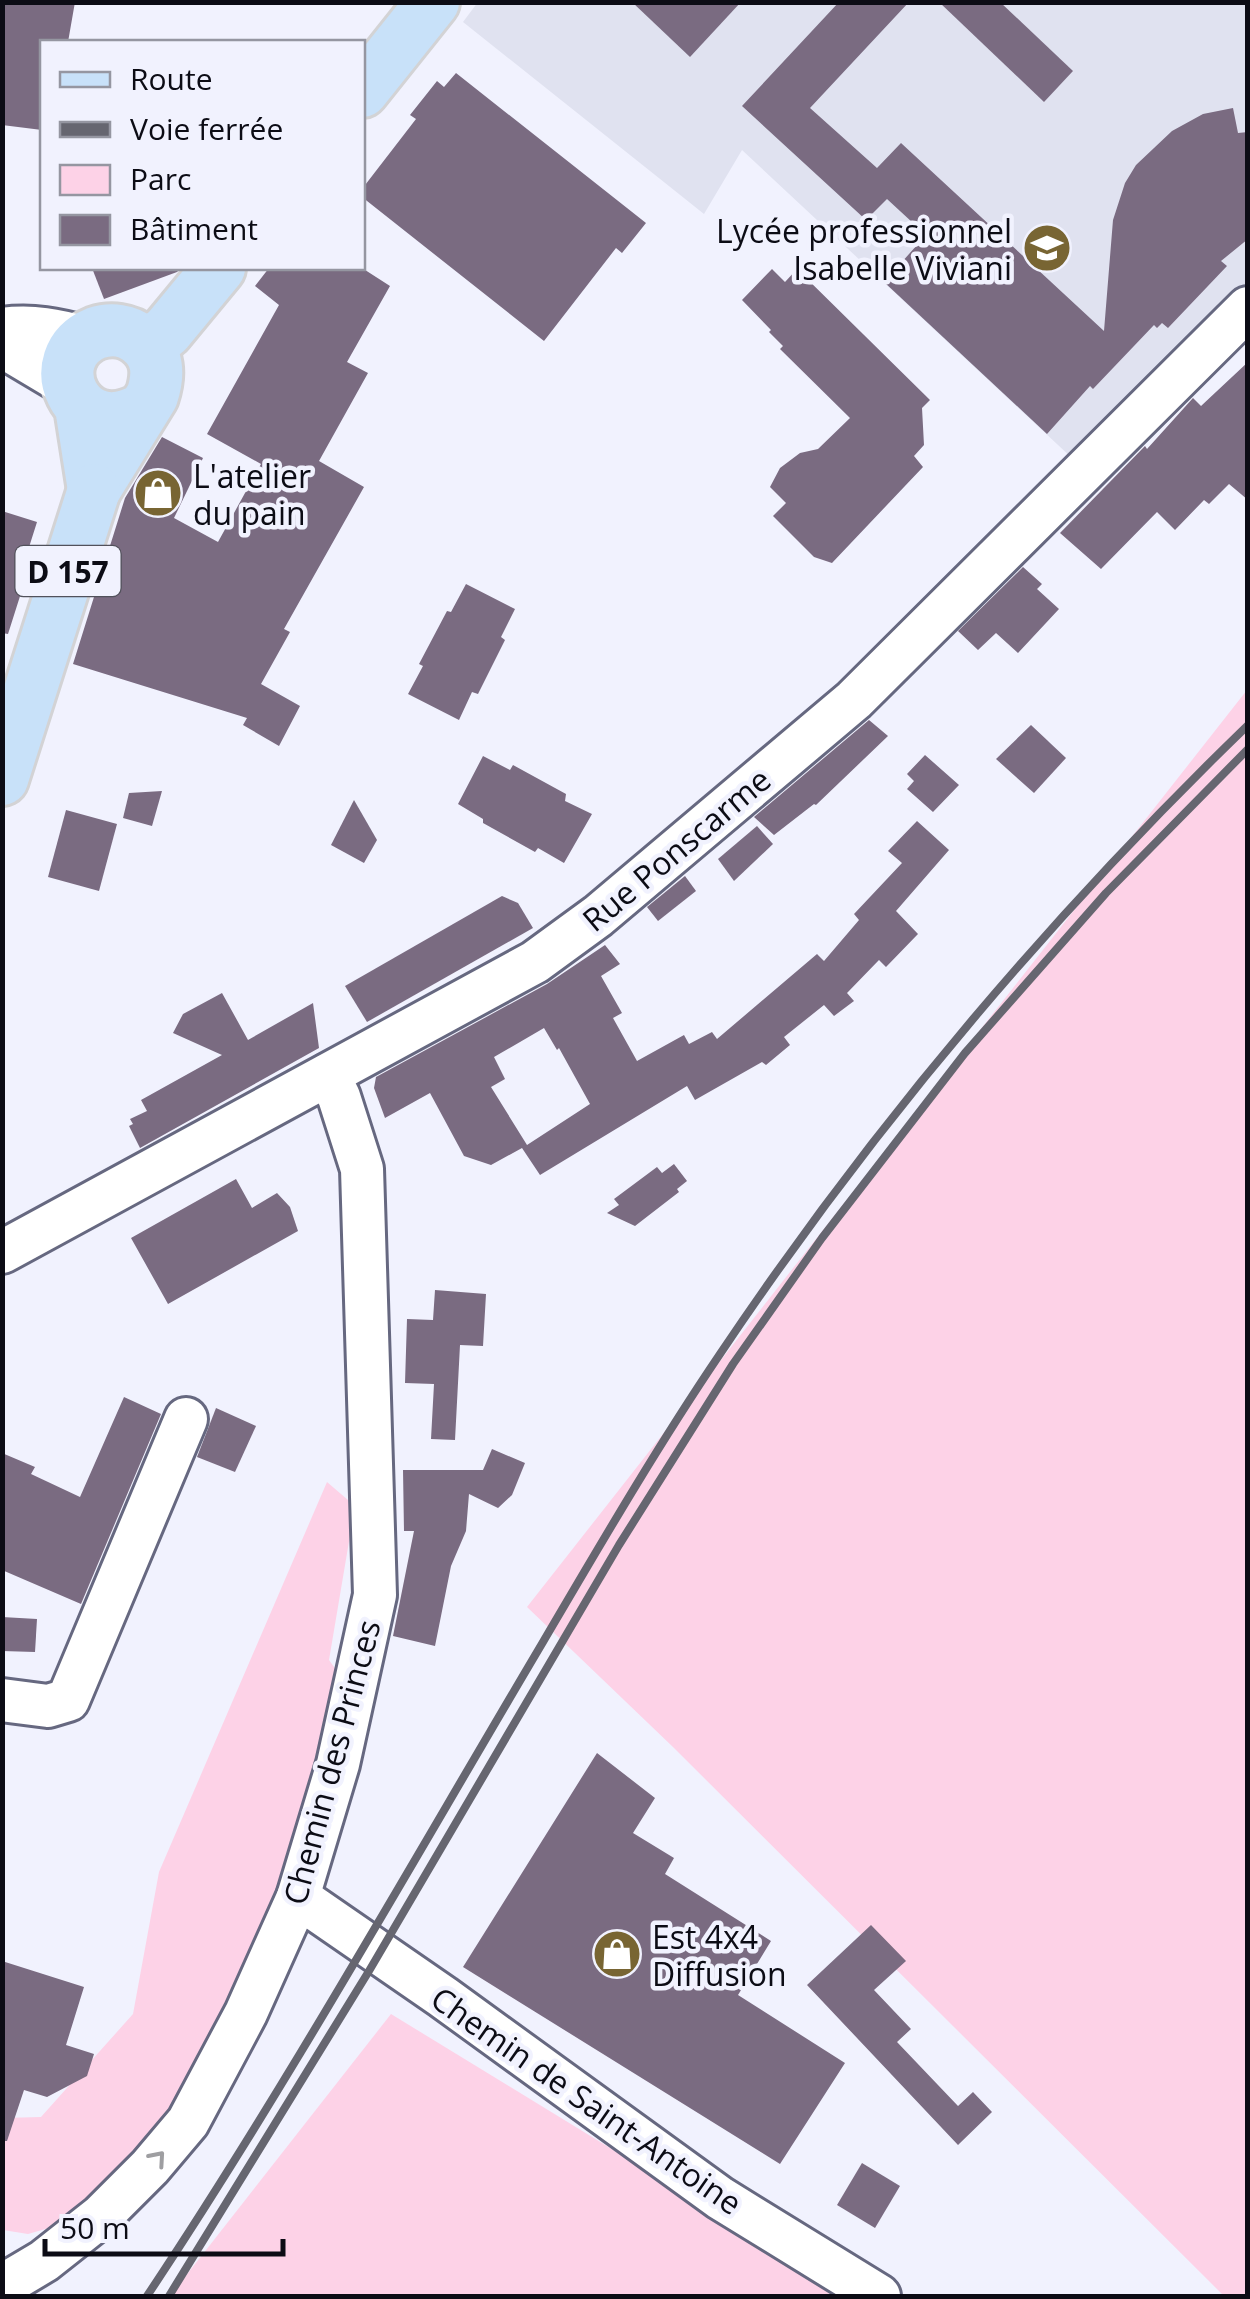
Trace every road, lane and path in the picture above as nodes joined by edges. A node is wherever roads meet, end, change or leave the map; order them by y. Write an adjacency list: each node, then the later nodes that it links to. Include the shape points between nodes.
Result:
1 (433, 2): 2 (main road)
2 (365, 87)
3 (217, 270): 7 (main road)
4 (1248, 308): 12 (street, Rue Ponscarme, via 854,700 598,916 535,962)
5 (2, 330): 8 (street, via 52,328)
6 (2, 346): 8 (street)
7 (148, 346): 8 (main road, via 118,330 102,331); 9 (main road, via 158,380)
8 (79, 377): 9 (main road, via 94,416 126,419); 10 (main road, D 157)
9 (142, 410): 10 (main road, D 157)
10 (94, 490): 11 (main road, D 157)
11 (2, 778)
12 (328, 1075): 13 (street, Rue Ponscarme); 16 (street, Chemin des Princes, via 362,1169 375,1594 338,1764)
13 (2, 1252)
14 (186, 1420): 15 (street, via 68,1700 48,1706)
15 (2, 1700)
16 (298, 1898): 17 (street, Chemin des Princes, one-way to 16, via 100,2216 188,2122); 18 (street, Chemin de Saint-Antoine, via 720,2198)
17 (2, 2286)
18 (879, 2296)

